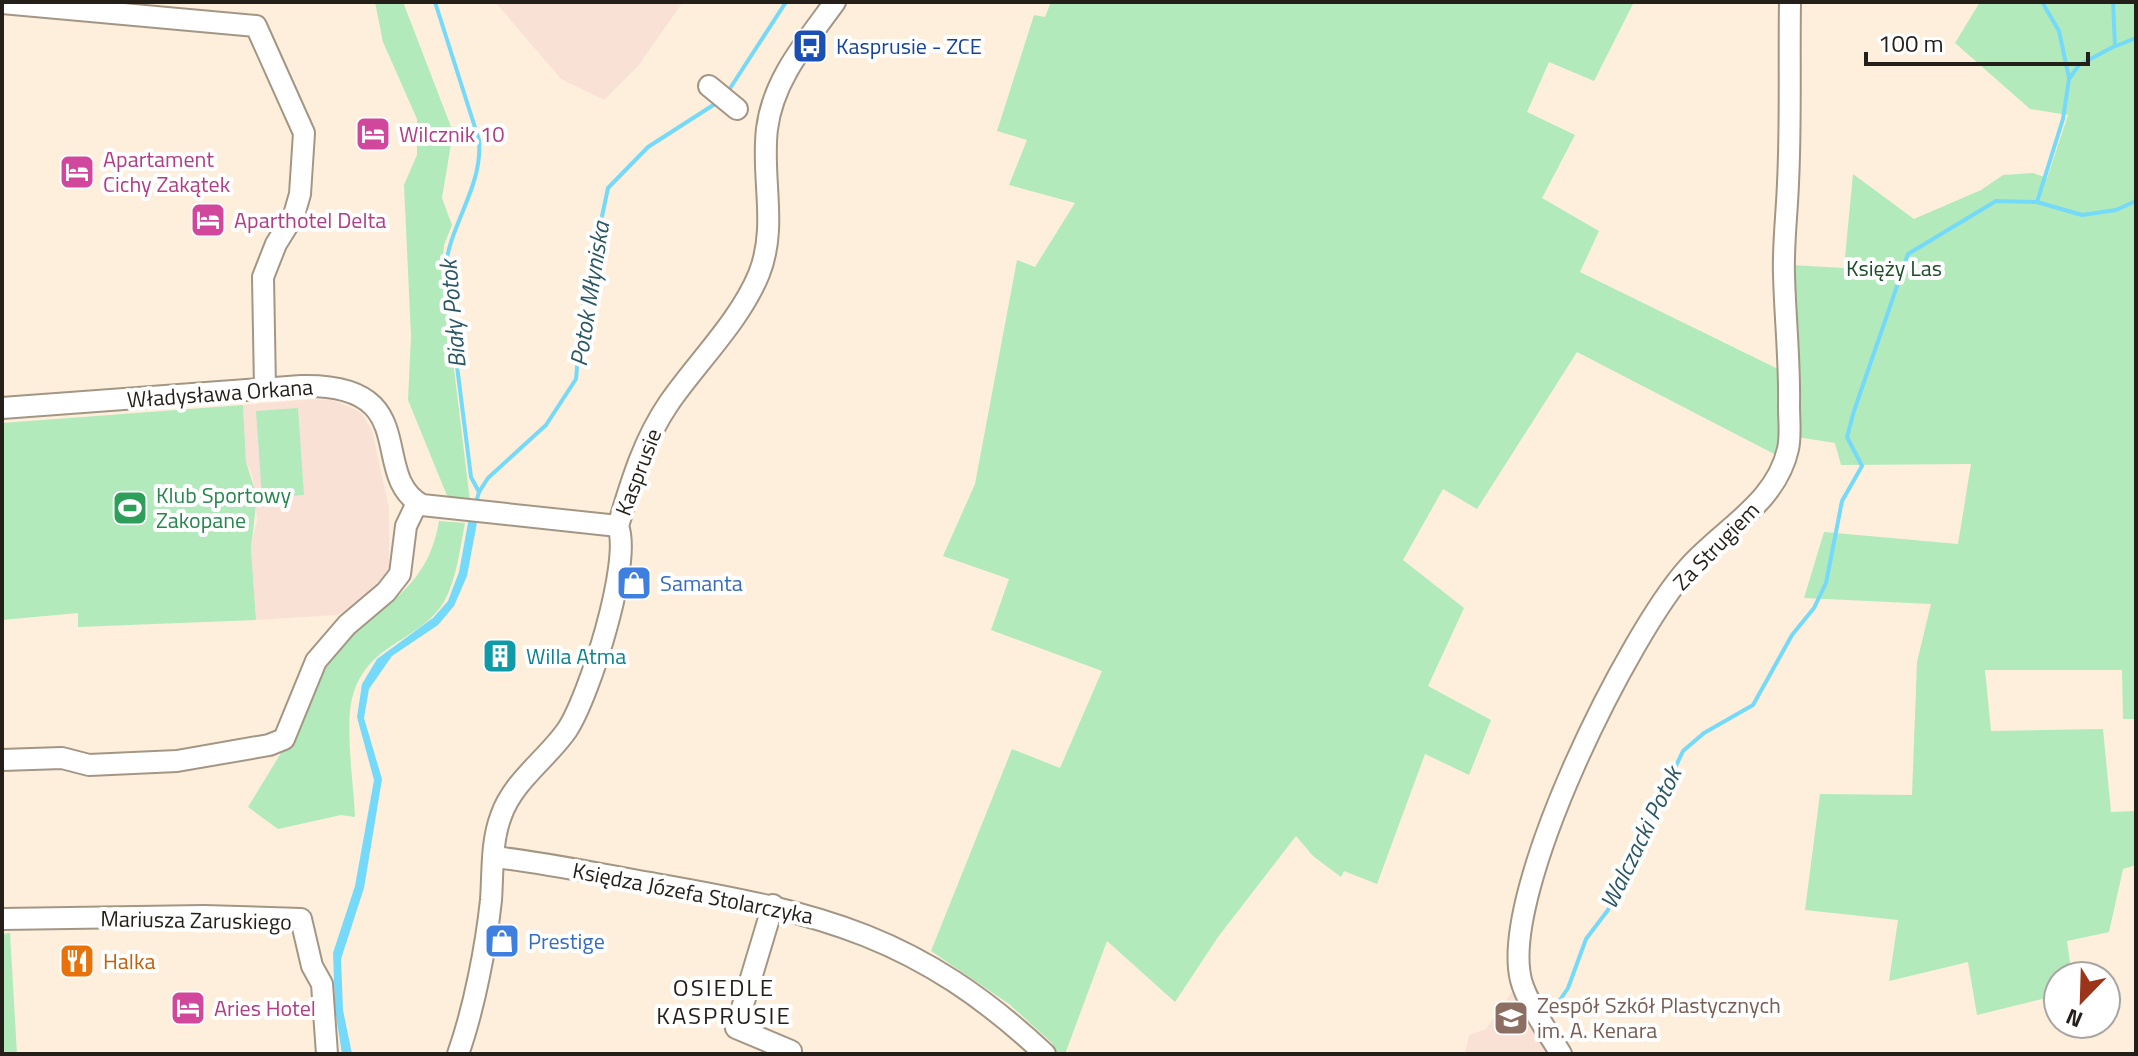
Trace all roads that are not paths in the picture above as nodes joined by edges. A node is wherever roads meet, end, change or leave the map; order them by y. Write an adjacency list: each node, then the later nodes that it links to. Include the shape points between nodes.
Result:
1 (835, 2): 10 (street, Kasprusie, via 787,71 772,108 766,142 769,227 758,274 740,308 658,421 637,464)
2 (1790, 2): 19 (street, Za Strugiem, via 1784,257 1789,447 1777,480 1747,516 1689,567 1646,628 1593,724 1549,825 1519,958 1521,981)
3 (2, 3): 4 (street)
4 (54, 5): 7 (street, via 256,26 304,133 300,194 263,277)
5 (709, 86): 6 (street)
6 (737, 109)
7 (265, 388): 8 (street, Władysława Orkana); 9 (street, Władysława Orkana, via 331,386 364,399 387,428 403,487)
8 (2, 408)
9 (417, 503): 10 (street); 11 (street, via 406,526 400,574 316,661 284,739 177,761 89,765 62,758)
10 (618, 526): 12 (street, Kasprusie, via 612,598 587,688 563,735 507,801)
11 (2, 760)
12 (494, 857): 13 (street, Księdza Józefa Stolarczyka); 16 (street, Kasprusie, via 489,912)
13 (773, 905): 17 (street, via 736,1028); 18 (street, Księdza Józefa Stolarczyka, via 840,924 910,954 972,993)
14 (2, 919): 15 (street, Mariusza Zaruskiego, via 301,919 322,984)
15 (327, 1054)
16 (458, 1054)
17 (790, 1054)
18 (1045, 1054)
19 (1561, 1054)

